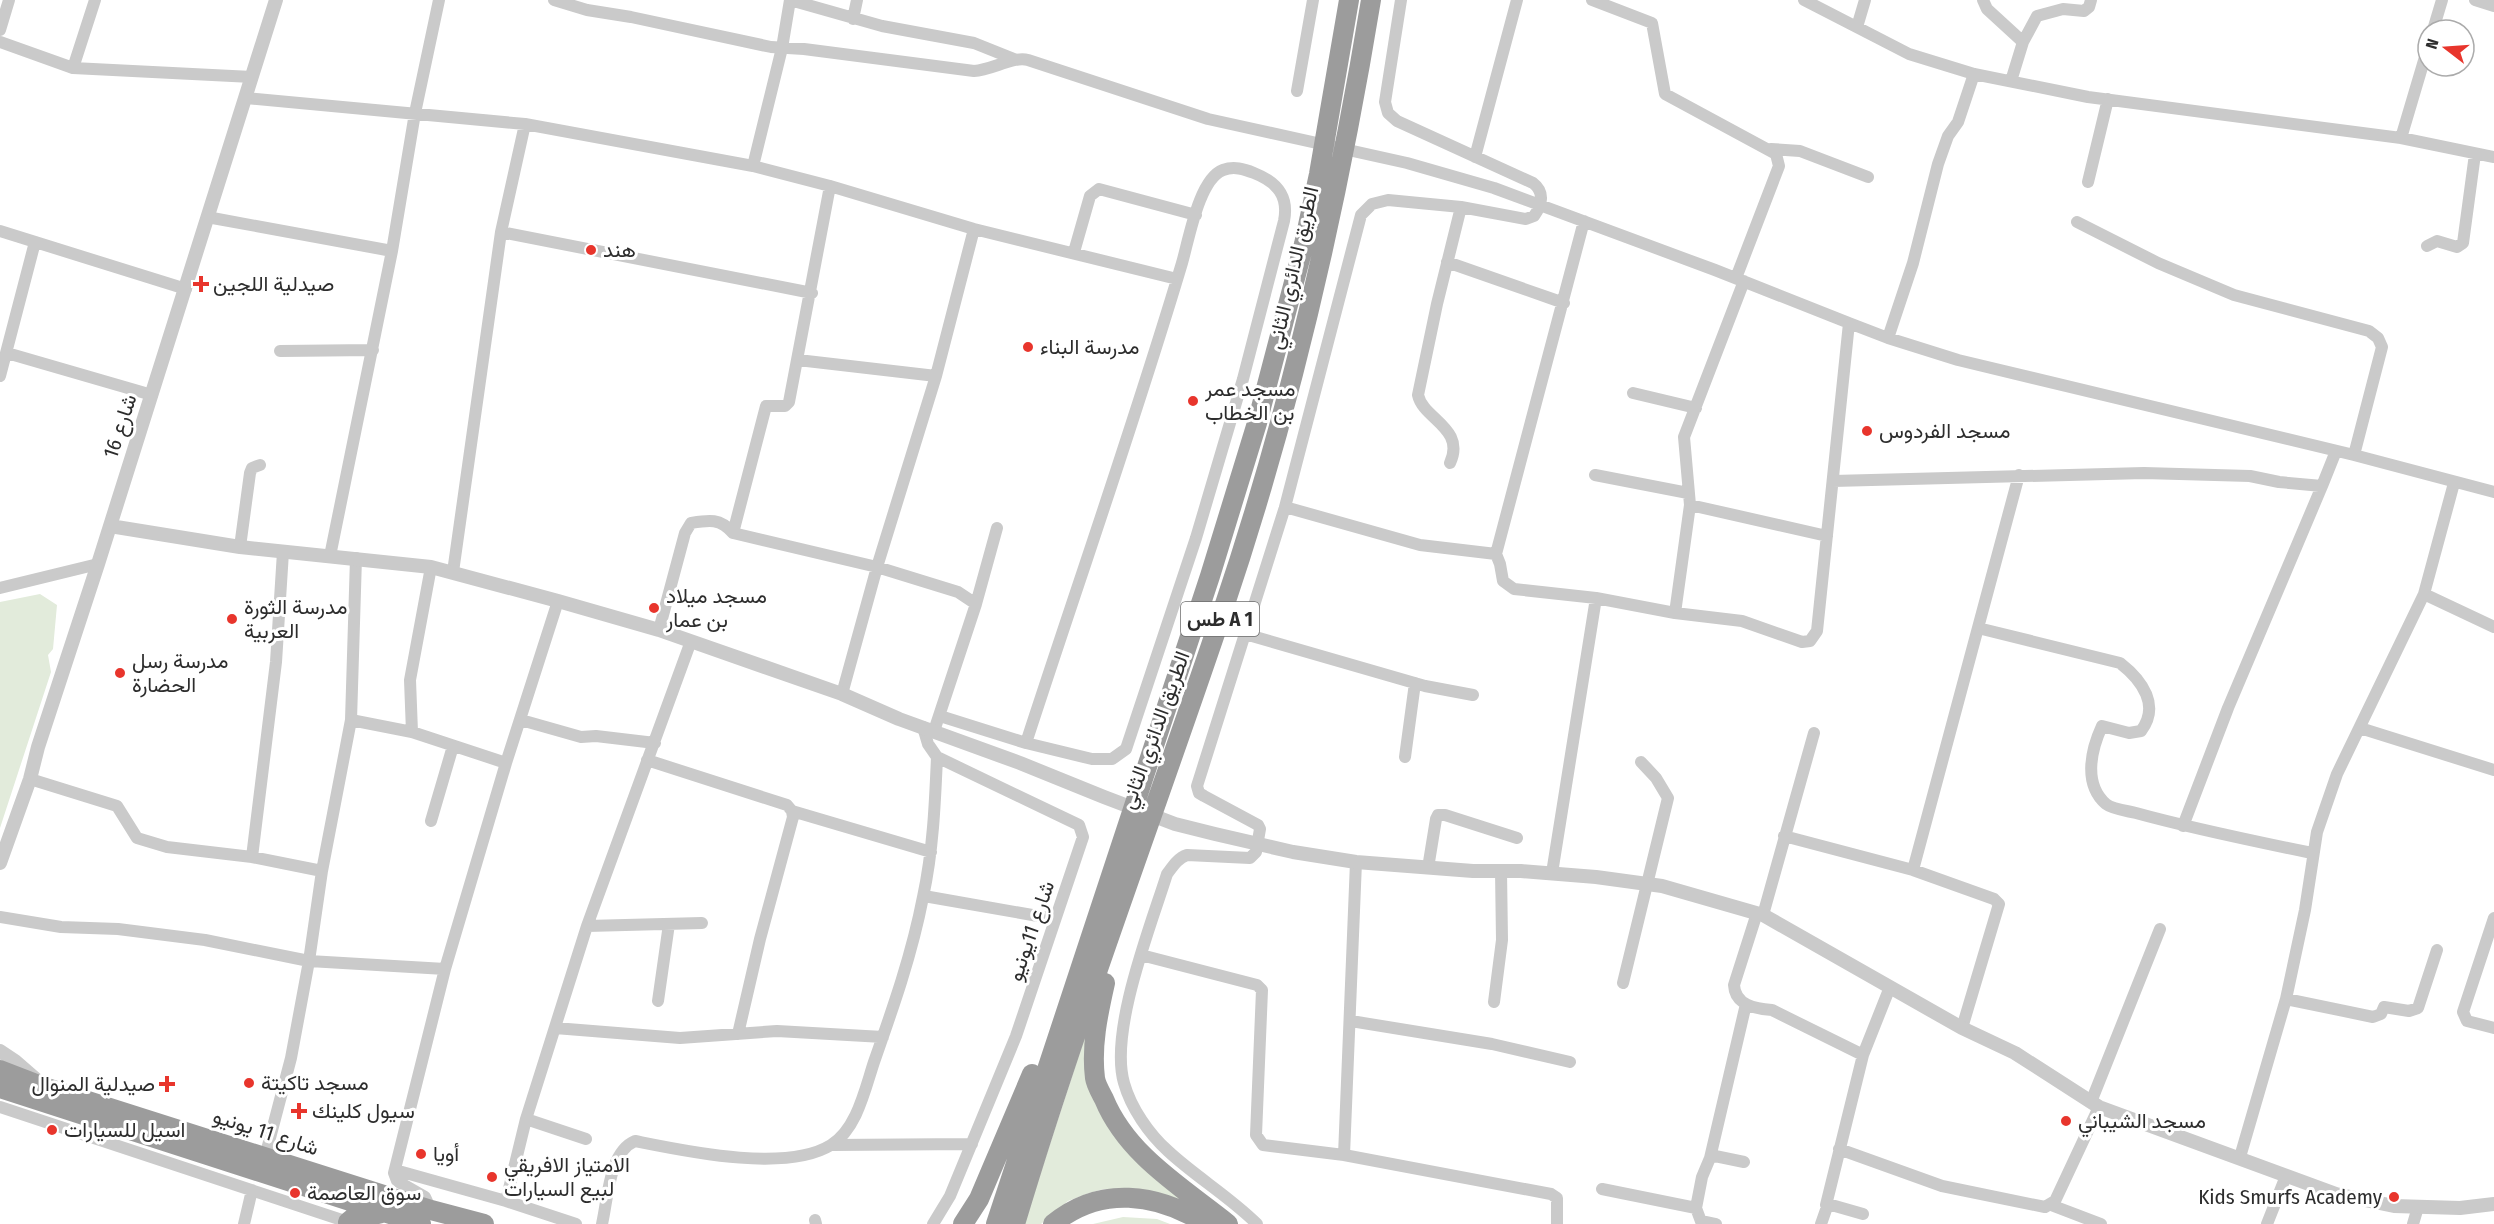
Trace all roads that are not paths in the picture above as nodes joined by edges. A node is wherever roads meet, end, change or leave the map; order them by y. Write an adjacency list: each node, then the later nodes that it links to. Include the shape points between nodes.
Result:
1 (9, 0): 24 (street)
2 (95, 0): 29 (street)
3 (276, 0): 31 (street, شارع 16)
4 (439, 0): 37 (street)
5 (554, 0): 27 (street)
6 (790, 0): 21 (street); 27 (street)
7 (857, 0): 21 (street)
8 (1313, 0): 34 (street)
9 (1348, 0): 154 (highway, الطريق الدائري الثاني / طس A 1, via 1319,174 1275,357 1213,565)
10 (1371, 0): 137 (highway, الطريق الدائري الثاني / طس A 1, via 1334,201 1277,436 1224,609)
11 (1401, 0): 42 (street, via 1384,102 1386,110 1397,121)
12 (1517, 0): 42 (street)
13 (1592, 0): 40 (street, via 1652,23 1665,94)
14 (1804, 0): 23 (street)
15 (1865, 0): 23 (street)
16 (1983, 0): 26 (street, via 1987,9)
17 (2091, 0): 26 (street, via 2084,11 2063,9 2037,16)
18 (2442, 0): 22 (street)
19 (2475, 0): 20 (street)
20 (2494, 6)
21 (853, 18): 28 (street, via 974,43)
22 (2437, 18)
23 (1857, 27): 30 (street, via 1909,54)
24 (0, 30)
25 (0, 42): 29 (street)
26 (2023, 42): 33 (street)
27 (782, 48): 28 (street, via 974,71); 44 (street)
28 (1014, 59): 48 (street, via 1029,60 1208,119 1450,175)
29 (73, 68): 31 (street)
30 (1974, 74): 33 (street); 68 (street, via 1938,164 1913,263)
31 (252, 77): 35 (street, شارع 16)
32 (2418, 78): 39 (street)
33 (2011, 81): 36 (street)
34 (1297, 91)
35 (246, 98): 37 (street); 51 (street, شارع 16)
36 (2108, 99): 39 (street); 46 (street)
37 (415, 113): 38 (street); 59 (street)
38 (525, 124): 44 (street); 56 (street)
39 (2400, 138): 41 (street)
40 (1770, 149): 45 (street, via 1800,151); 63 (street, via 1779,166)
41 (2475, 154): 43 (street); 58 (street, via 2463,243 2457,248 2437,241)
42 (1475, 157): 48 (street, via 1537,185)
43 (2494, 157)
44 (753, 166): 47 (street)
45 (1868, 177)
46 (2088, 182)
47 (830, 186): 54 (street); 65 (street)
48 (1540, 204): 49 (street, via 1534,216 1526,219); 52 (street)
49 (1461, 207): 61 (street); 89 (street, via 1388,200 1372,204 1361,215)
50 (1196, 215): 60 (street, via 1099,189 1090,196); 62 (street); 125 (street, via 1210,179 1233,168 1269,180 1285,203 1284,221 1243,379 1192,549 1126,749 1106,760)
51 (207, 217): 59 (street); 64 (street, شارع 16)
52 (1584, 221): 63 (street); 66 (street)
53 (2077, 222): 79 (street, via 2158,263 2234,295 2369,331 2378,338 2382,347)
54 (974, 229): 60 (street); 74 (street)
55 (0, 231): 57 (street)
56 (501, 232): 65 (street); 102 (street)
57 (35, 242): 64 (street); 71 (street)
58 (2427, 246)
59 (392, 251): 70 (street)
60 (1074, 252): 62 (street)
61 (1447, 262): 66 (street); 80 (street, via 1418,395 1451,437 1454,448)
62 (1177, 279): 125 (street)
63 (1740, 279): 67 (street); 77 (street)
64 (186, 289): 76 (street, شارع 16)
65 (812, 293): 72 (street)
66 (1564, 303): 96 (street)
67 (1849, 322): 68 (street); 84 (street)
68 (1888, 338): 78 (street, via 1958,360)
69 (280, 351): 70 (street)
70 (372, 351): 97 (street)
71 (7, 353): 73 (street); 76 (street)
72 (798, 360): 74 (street); 92 (street, via 789,402 784,406 766,406)
73 (0, 376)
74 (936, 376): 101 (street)
75 (1633, 393): 77 (street)
76 (152, 395): 90 (street, شارع 16)
77 (1696, 408): 88 (street, via 1684,437)
78 (2336, 451): 79 (street); 86 (street)
79 (2354, 455): 85 (street)
80 (1450, 464)
81 (260, 465): 94 (street, via 250,473)
82 (1595, 475): 88 (street)
83 (2019, 476): 84 (street); 86 (street, via 2250,476); 110 (street)
84 (1833, 481): 93 (street)
85 (2454, 483): 87 (street); 104 (street)
86 (2322, 486): 136 (street, via 2228,708)
87 (2494, 492)
88 (1689, 499): 93 (street); 108 (street)
89 (1285, 507): 96 (street, via 1420,545); 112 (street)
90 (110, 526): 94 (street); 99 (street, شارع 16)
91 (997, 528): 107 (street)
92 (733, 533): 101 (street); 111 (street, via 713,520 690,524 683,537)
93 (1827, 536): 108 (street, via 1817,631 1810,641 1802,642 1742,621)
94 (240, 548): 95 (street)
95 (283, 552): 97 (street); 144 (street, via 276,662)
96 (1496, 554): 105 (street, via 1507,586)
97 (330, 556): 98 (street)
98 (356, 558): 100 (street); 118 (street)
99 (98, 564): 103 (street); 133 (street, شارع 16)
100 (431, 567): 102 (street); 122 (street, via 411,680)
101 (877, 567): 107 (street, via 958,592); 115 (street)
102 (453, 572): 106 (street)
103 (0, 588)
104 (2424, 594): 109 (street); 120 (street)
105 (1596, 598): 108 (street); 151 (street)
106 (558, 601): 111 (street); 119 (street)
107 (976, 604): 117 (street)
108 (1675, 613)
109 (2494, 627)
110 (1978, 628): 136 (street, via 2120,663 2127,669 2143,689 2151,714 2141,731 2129,733 2102,726 2090,771 2094,788 2107,805); 148 (street)
111 (659, 630): 113 (street)
112 (1245, 634): 114 (street); 141 (street, via 1197,786 1199,793 1258,825)
113 (692, 641): 115 (street); 124 (street)
114 (1415, 683): 116 (street); 128 (street)
115 (842, 694): 121 (street)
116 (1473, 695)
117 (940, 716): 121 (street); 125 (street)
118 (351, 720): 122 (street); 149 (street)
119 (521, 720): 124 (street, via 581,737); 131 (street)
120 (2360, 728): 132 (street); 143 (street, via 2337,774)
121 (928, 729): 127 (street, via 928,744); 141 (street, via 1175,824)
122 (412, 732): 126 (street)
123 (1814, 733): 138 (street)
124 (656, 743): 129 (street)
125 (1026, 743)
126 (453, 746): 131 (street); 135 (street)
127 (937, 757): 142 (street); 158 (street, شارع 11يونيو, via 1079,825 1083,837)
128 (1405, 757)
129 (647, 760): 134 (street, via 787,805); 161 (street)
130 (1641, 762): 152 (street, via 1668,798)
131 (506, 763): 166 (street)
132 (2494, 770)
133 (30, 779): 140 (street, شارع 16); 144 (street, via 117,806 137,838 166,847)
134 (792, 811): 142 (street); 177 (street)
135 (431, 821)
136 (2183, 826): 143 (street)
137 (1143, 834): 219 (highway, الطريق الدائري الثاني / طس A 1); 222 (highway, via 1098,1012 1096,1080 1125,1138 1150,1163)
138 (1784, 836): 148 (street); 155 (street)
139 (1517, 838): 147 (street, via 1438,815)
140 (4, 839): 146 (street, شارع 16)
141 (1258, 842): 145 (street); 164 (street, via 1250,858 1180,857 1167,874)
142 (930, 852): 153 (street)
143 (2312, 854): 169 (street)
144 (252, 857): 149 (street)
145 (1356, 862): 147 (street); 173 (street)
146 (0, 863)
147 (1428, 868): 150 (street)
148 (1913, 870): 175 (street, via 1999,904)
149 (322, 871): 165 (street)
150 (1502, 871): 151 (street); 171 (street, via 1502,940)
151 (1552, 873): 152 (street)
152 (1646, 883): 155 (street); 167 (street)
153 (924, 896): 158 (street); 178 (street, via 906,970)
154 (1101, 908): 217 (highway, via 979,1199); 218 (highway, الطريق الدائري الثاني / طس A 1)
155 (1760, 914): 168 (street); 172 (street, via 1734,985 1738,999)
156 (0, 917): 165 (street, via 62,927 118,929 205,940)
157 (2494, 918): 176 (street, via 2463,1012 2467,1020)
158 (1055, 919): 189 (street, شارع 11يونيو, via 1016,1036)
159 (702, 923): 160 (street)
160 (669, 924): 161 (street); 170 (street)
161 (586, 926): 174 (street)
162 (2160, 928): 185 (street)
163 (2437, 950): 169 (street, via 2418,1008 2409,1011 2384,1007 2381,1014 2373,1017)
164 (1142, 955): 192 (street, via 1260,988 1263,995 1256,1135 1263,1145); 223 (street, via 1128,1000 1121,1048 1122,1076 1129,1096 1149,1130 1169,1152)
165 (309, 961): 166 (street); 193 (street, via 291,1058)
166 (445, 969): 197 (street)
167 (1623, 983)
168 (1890, 987): 175 (street); 180 (street)
169 (2286, 999): 194 (street)
170 (658, 1001)
171 (1494, 1002)
172 (1746, 1004): 180 (street, via 1772,1010); 195 (street)
173 (1351, 1021): 181 (street, via 1492,1044); 192 (street)
174 (555, 1028): 177 (street, via 680,1038); 187 (street)
175 (1962, 1028): 185 (street, via 2015,1053)
176 (2494, 1028)
177 (738, 1034): 178 (street, via 777,1031)
178 (883, 1037): 190 (street, via 846,1133)
179 (0, 1051): 183 (street)
180 (1863, 1055): 191 (street)
181 (1570, 1062)
182 (0, 1070): 183 (highway, شارع 11 يونيو)
183 (44, 1087): 193 (highway, شارع 11 يونيو)
184 (0, 1088): 207 (highway, شارع 11 يونيو)
185 (2095, 1105): 194 (street); 204 (street)
186 (0, 1107): 200 (street)
187 (526, 1119): 188 (street); 201 (street)
188 (586, 1139)
189 (972, 1144): 190 (street); 216 (street, شارع 11يونيو, via 950,1196)
190 (832, 1145): 215 (street, via 809,1155 773,1157 706,1155 635,1141 621,1150 615,1162)
191 (1839, 1149): 203 (street); 204 (street, via 1942,1186 2045,1207)
192 (1344, 1155): 224 (street, via 1551,1194 1557,1198)
193 (265, 1157): 209 (highway, شارع 11 يونيو)
194 (2240, 1157): 198 (street)
195 (1710, 1158): 196 (street); 206 (street)
196 (1744, 1162)
197 (395, 1170): 201 (street); 209 (street, via 397,1182 425,1197)
198 (2286, 1176): 205 (street, via 2336,1194); 228 (street)
199 (1602, 1190): 206 (street)
200 (252, 1191): 210 (street); 212 (street)
201 (506, 1201): 214 (street)
202 (2493, 1202): 205 (street, via 2460,1208)
203 (1826, 1205): 208 (street); 226 (street)
204 (2051, 1205): 227 (street)
205 (2418, 1207): 229 (street)
206 (1696, 1208): 211 (street)
207 (390, 1214): 209 (highway, شارع 11 يونيو); 210 (highway, via 358,1214)
208 (1863, 1214)
209 (426, 1217): 213 (highway, شارع 11 يونيو)
210 (352, 1223)
211 (1702, 1223): 225 (street)
212 (244, 1224)
213 (484, 1224)
214 (576, 1224)
215 (602, 1224)
216 (933, 1224)
217 (963, 1224)
218 (996, 1224)
219 (1015, 1224)
220 (1053, 1224): 221 (highway, via 1098,1199 1127,1197 1155,1201)
221 (1206, 1224)
222 (1228, 1224)
223 (1257, 1224)
224 (1557, 1224)
225 (1716, 1224)
226 (1821, 1224)
227 (2101, 1224)
228 (2267, 1224)
229 (2414, 1224)

